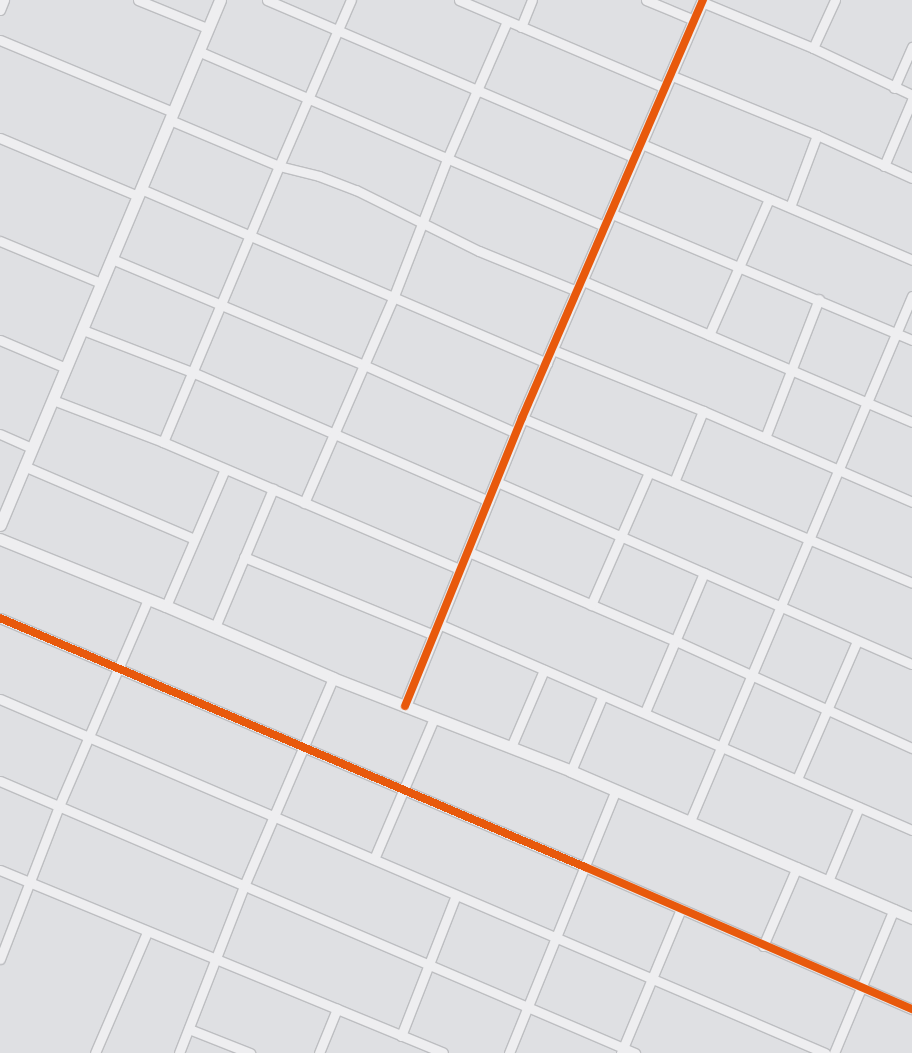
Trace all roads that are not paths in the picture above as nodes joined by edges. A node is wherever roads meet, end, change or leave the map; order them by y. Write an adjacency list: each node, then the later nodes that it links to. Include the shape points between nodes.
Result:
1 (4, 0): 11 (street)
2 (138, 0): 15 (street)
3 (220, 0): 15 (street)
4 (267, 0): 16 (street)
5 (351, 0): 16 (street)
6 (459, 0): 13 (street)
7 (532, 0): 14 (street)
8 (646, 0): 12 (street)
9 (835, 0): 19 (street)
10 (703, 1): 12 (street); 19 (street)
11 (0, 10)
12 (694, 20): 21 (street)
13 (507, 21): 14 (street); 24 (street)
14 (521, 27): 22 (street)
15 (208, 28): 20 (street)
16 (338, 31): 24 (street); 26 (street)
17 (0, 40): 28 (street)
18 (912, 47): 23 (street)
19 (813, 48): 23 (street)
20 (198, 51): 26 (street); 28 (street)
21 (670, 75): 22 (street); 29 (street)
22 (665, 88): 31 (street)
23 (894, 88): 25 (street)
24 (478, 90): 32 (street); 33 (street)
25 (912, 95)
26 (309, 98): 32 (street); 34 (street)
27 (912, 100): 35 (street)
28 (171, 116): 34 (street); 37 (street)
29 (818, 135): 35 (street); 39 (street)
30 (0, 138): 37 (street)
31 (642, 144): 33 (street); 38 (street)
32 (448, 157): 41 (street); 42 (street)
33 (635, 158): 40 (street)
34 (279, 166): 41 (street, via 356,190); 43 (street)
35 (884, 166): 36 (street)
36 (912, 178)
37 (139, 192): 43 (street); 45 (street)
38 (769, 198): 39 (street); 47 (street)
39 (790, 207): 46 (street)
40 (610, 214): 42 (street); 47 (street)
41 (423, 224): 50 (street); 51 (street)
42 (604, 226): 48 (street)
43 (250, 235): 51 (street); 54 (street)
44 (0, 241): 49 (street)
45 (112, 259): 49 (street); 54 (street)
46 (912, 260)
47 (739, 268): 53 (street); 57 (street)
48 (581, 280): 50 (street); 57 (street)
49 (101, 284): 55 (street)
50 (577, 291): 60 (street)
51 (394, 296): 61 (street); 62 (street)
52 (912, 296): 56 (street)
53 (818, 299): 56 (street); 64 (street)
54 (220, 303): 62 (street); 65 (street)
55 (83, 330): 63 (street); 65 (street)
56 (896, 332): 59 (street); 67 (street)
57 (709, 335): 64 (street)
58 (0, 340): 63 (street)
59 (912, 340)
60 (553, 350): 61 (street); 68 (street)
61 (547, 363): 69 (street)
62 (364, 365): 71 (street); 73 (street)
63 (66, 368): 66 (street)
64 (790, 369): 67 (street); 74 (street)
65 (192, 372): 73 (street); 75 (street)
66 (53, 400): 75 (street); 76 (street)
67 (867, 403): 70 (street); 79 (street)
68 (703, 410): 74 (street); 82 (street)
69 (522, 418): 71 (street); 80 (street)
70 (912, 422)
71 (516, 433): 81 (street)
72 (0, 434): 76 (street)
73 (333, 434): 84 (street); 86 (street)
74 (765, 438): 79 (street)
75 (163, 442): 78 (street)
76 (32, 448): 77 (street)
77 (24, 466): 87 (street); 90 (street)
78 (225, 468): 83 (street); 90 (street)
79 (838, 471): 85 (street); 91 (street)
80 (649, 472): 82 (street); 88 (street)
81 (497, 482): 84 (street); 88 (street)
82 (674, 482): 91 (street)
83 (273, 489): 86 (street); 93 (street)
84 (489, 501): 92 (street)
85 (912, 502)
86 (304, 503): 94 (street)
87 (0, 525)
88 (622, 536): 95 (street); 98 (street)
89 (0, 539): 97 (street)
90 (194, 539): 99 (street)
91 (810, 540): 96 (street); 100 (street)
92 (469, 552): 94 (street); 98 (street)
93 (244, 557): 103 (street); 104 (street)
94 (461, 570): 102 (street)
95 (704, 573): 100 (street); 106 (street)
96 (912, 583)
97 (148, 599): 99 (street); 108 (street)
98 (591, 605): 106 (street)
99 (166, 606): 103 (street)
100 (781, 606): 105 (street); 110 (street)
101 (0, 618): 108 (street)
102 (439, 624): 104 (street); 109 (street)
103 (215, 628): 111 (street)
104 (434, 635): 114 (street)
105 (857, 641): 107 (street); 115 (street)
106 (676, 642): 110 (street); 116 (street)
107 (912, 664)
108 (118, 668): 118 (street); 120 (street)
109 (544, 670): 112 (street); 121 (street)
110 (752, 677): 115 (street); 119 (street)
111 (333, 678): 114 (street); 120 (street)
112 (603, 695): 116 (street); 123 (street)
113 (0, 699): 118 (street)
114 (405, 706): 117 (street)
115 (827, 711): 122 (street); 124 (street)
116 (645, 712): 119 (street)
117 (434, 718): 121 (street); 127 (street)
118 (89, 736): 128 (street); 130 (street)
119 (722, 746): 124 (street); 131 (street)
120 (302, 747): 127 (street); 130 (street)
121 (511, 747): 123 (street)
122 (912, 748)
123 (571, 770): 126 (street)
124 (797, 779): 129 (street)
125 (0, 781): 128 (street)
126 (616, 790): 131 (street); 134 (street)
127 (404, 792): 133 (street); 134 (street)
128 (59, 806): 138 (street); 139 (street)
129 (859, 807): 132 (street); 137 (street)
130 (274, 816): 133 (street); 139 (street)
131 (690, 821): 135 (street)
132 (912, 830)
133 (374, 859): 140 (street)
134 (585, 867): 141 (street); 145 (street)
135 (797, 867): 137 (street); 146 (street)
136 (0, 870): 138 (street)
137 (828, 881): 142 (street)
138 (28, 882): 144 (street); 147 (street)
139 (244, 886): 148 (street); 149 (street)
140 (456, 895): 145 (street); 149 (street)
141 (681, 909): 146 (street); 150 (street)
142 (894, 910): 143 (street); 151 (street)
143 (912, 918)
144 (147, 932): 148 (street); 158 (street)
145 (556, 937): 150 (street); 152 (street)
146 (764, 946): 151 (street)
147 (0, 959)
148 (216, 959): 153 (street); 155 (street)
149 (428, 966): 152 (street); 156 (street)
150 (652, 978): 157 (street); 165 (street)
151 (861, 988): 154 (street); 166 (street)
152 (527, 1006): 157 (street); 163 (street)
153 (337, 1009): 156 (street); 161 (street)
154 (912, 1009)
155 (189, 1029): 159 (street); 160 (street)
156 (401, 1036): 162 (street)
157 (622, 1050): 164 (street)
158 (95, 1053)
159 (179, 1053)
160 (250, 1053)
161 (319, 1053)
162 (443, 1053)
163 (509, 1053)
164 (636, 1053)
165 (825, 1053)
166 (834, 1053)

